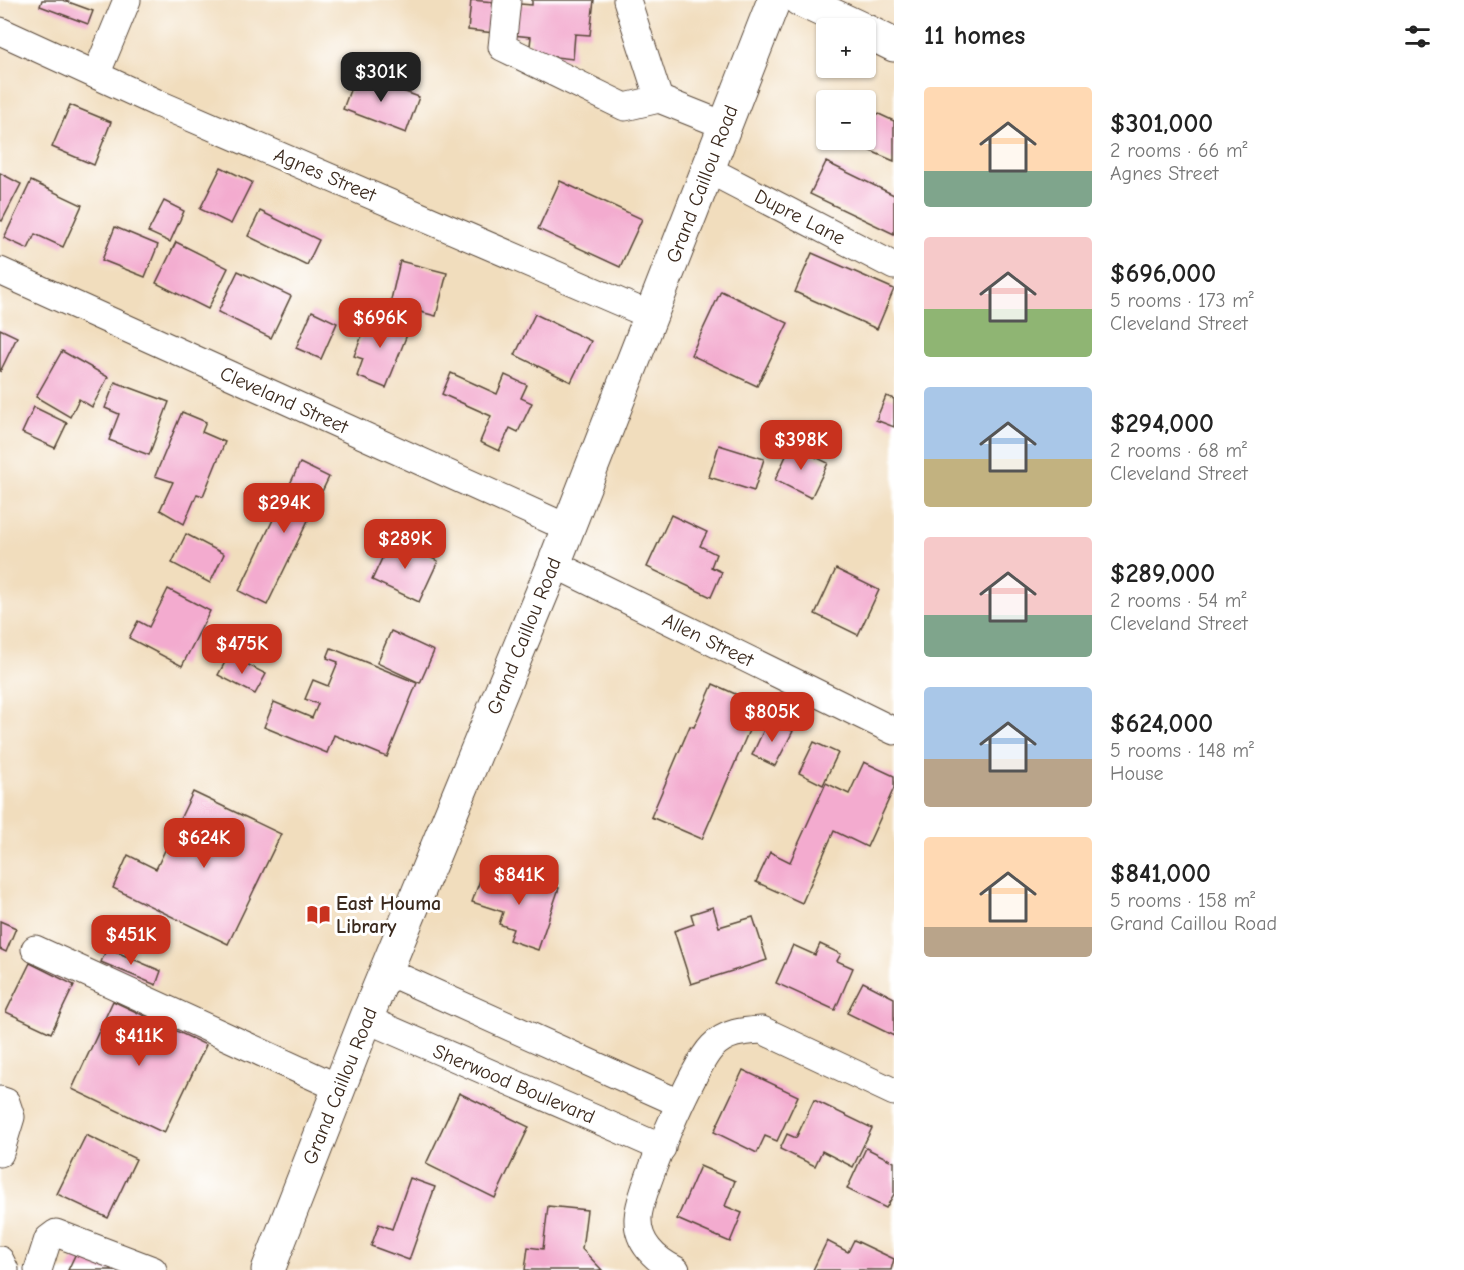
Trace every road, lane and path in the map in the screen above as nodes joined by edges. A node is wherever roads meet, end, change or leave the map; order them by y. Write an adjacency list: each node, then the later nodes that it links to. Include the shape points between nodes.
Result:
1 (127, 0): 10 (street)
2 (507, 0): 11 (street, via 502,47 625,107)
3 (627, 0): 11 (street)
4 (774, 0): 12 (main road, Grand Caillou Road)
5 (800, 0): 6 (main road)
6 (839, 18)
7 (0, 31): 10 (street, Agnes Street)
8 (876, 36): 9 (main road)
9 (894, 45)
10 (96, 75): 16 (street, Agnes Street)
11 (659, 99): 12 (street)
12 (724, 125): 13 (main road, Grand Caillou Road)
13 (707, 169): 14 (street, Dupre Lane); 16 (main road, Grand Caillou Road)
14 (894, 266)
15 (0, 271): 17 (street, Cleveland Street)
16 (652, 316): 17 (main road, Grand Caillou Road)
17 (568, 528): 18 (main road, Grand Caillou Road)
18 (554, 564): 19 (street, Allen Street); 21 (main road, Grand Caillou Road)
19 (894, 731)
20 (35, 949): 23 (street)
21 (388, 972): 22 (main road, Grand Caillou Road); 26 (street)
22 (366, 1019): 23 (main road, Grand Caillou Road); 27 (street, Sherwood Boulevard)
23 (339, 1088): 33 (main road, Grand Caillou Road)
24 (894, 1092): 26 (street, via 762,1030 727,1035 711,1047)
25 (0, 1100): 28 (street, via 6,1102 11,1117)
26 (679, 1102): 27 (street)
27 (662, 1148): 34 (street, via 638,1219 641,1238 652,1254)
28 (0, 1153)
29 (0, 1260): 30 (street)
30 (5, 1270)
31 (38, 1270): 32 (street, via 48,1239 56,1233)
32 (153, 1270)
33 (268, 1270)
34 (676, 1270)

